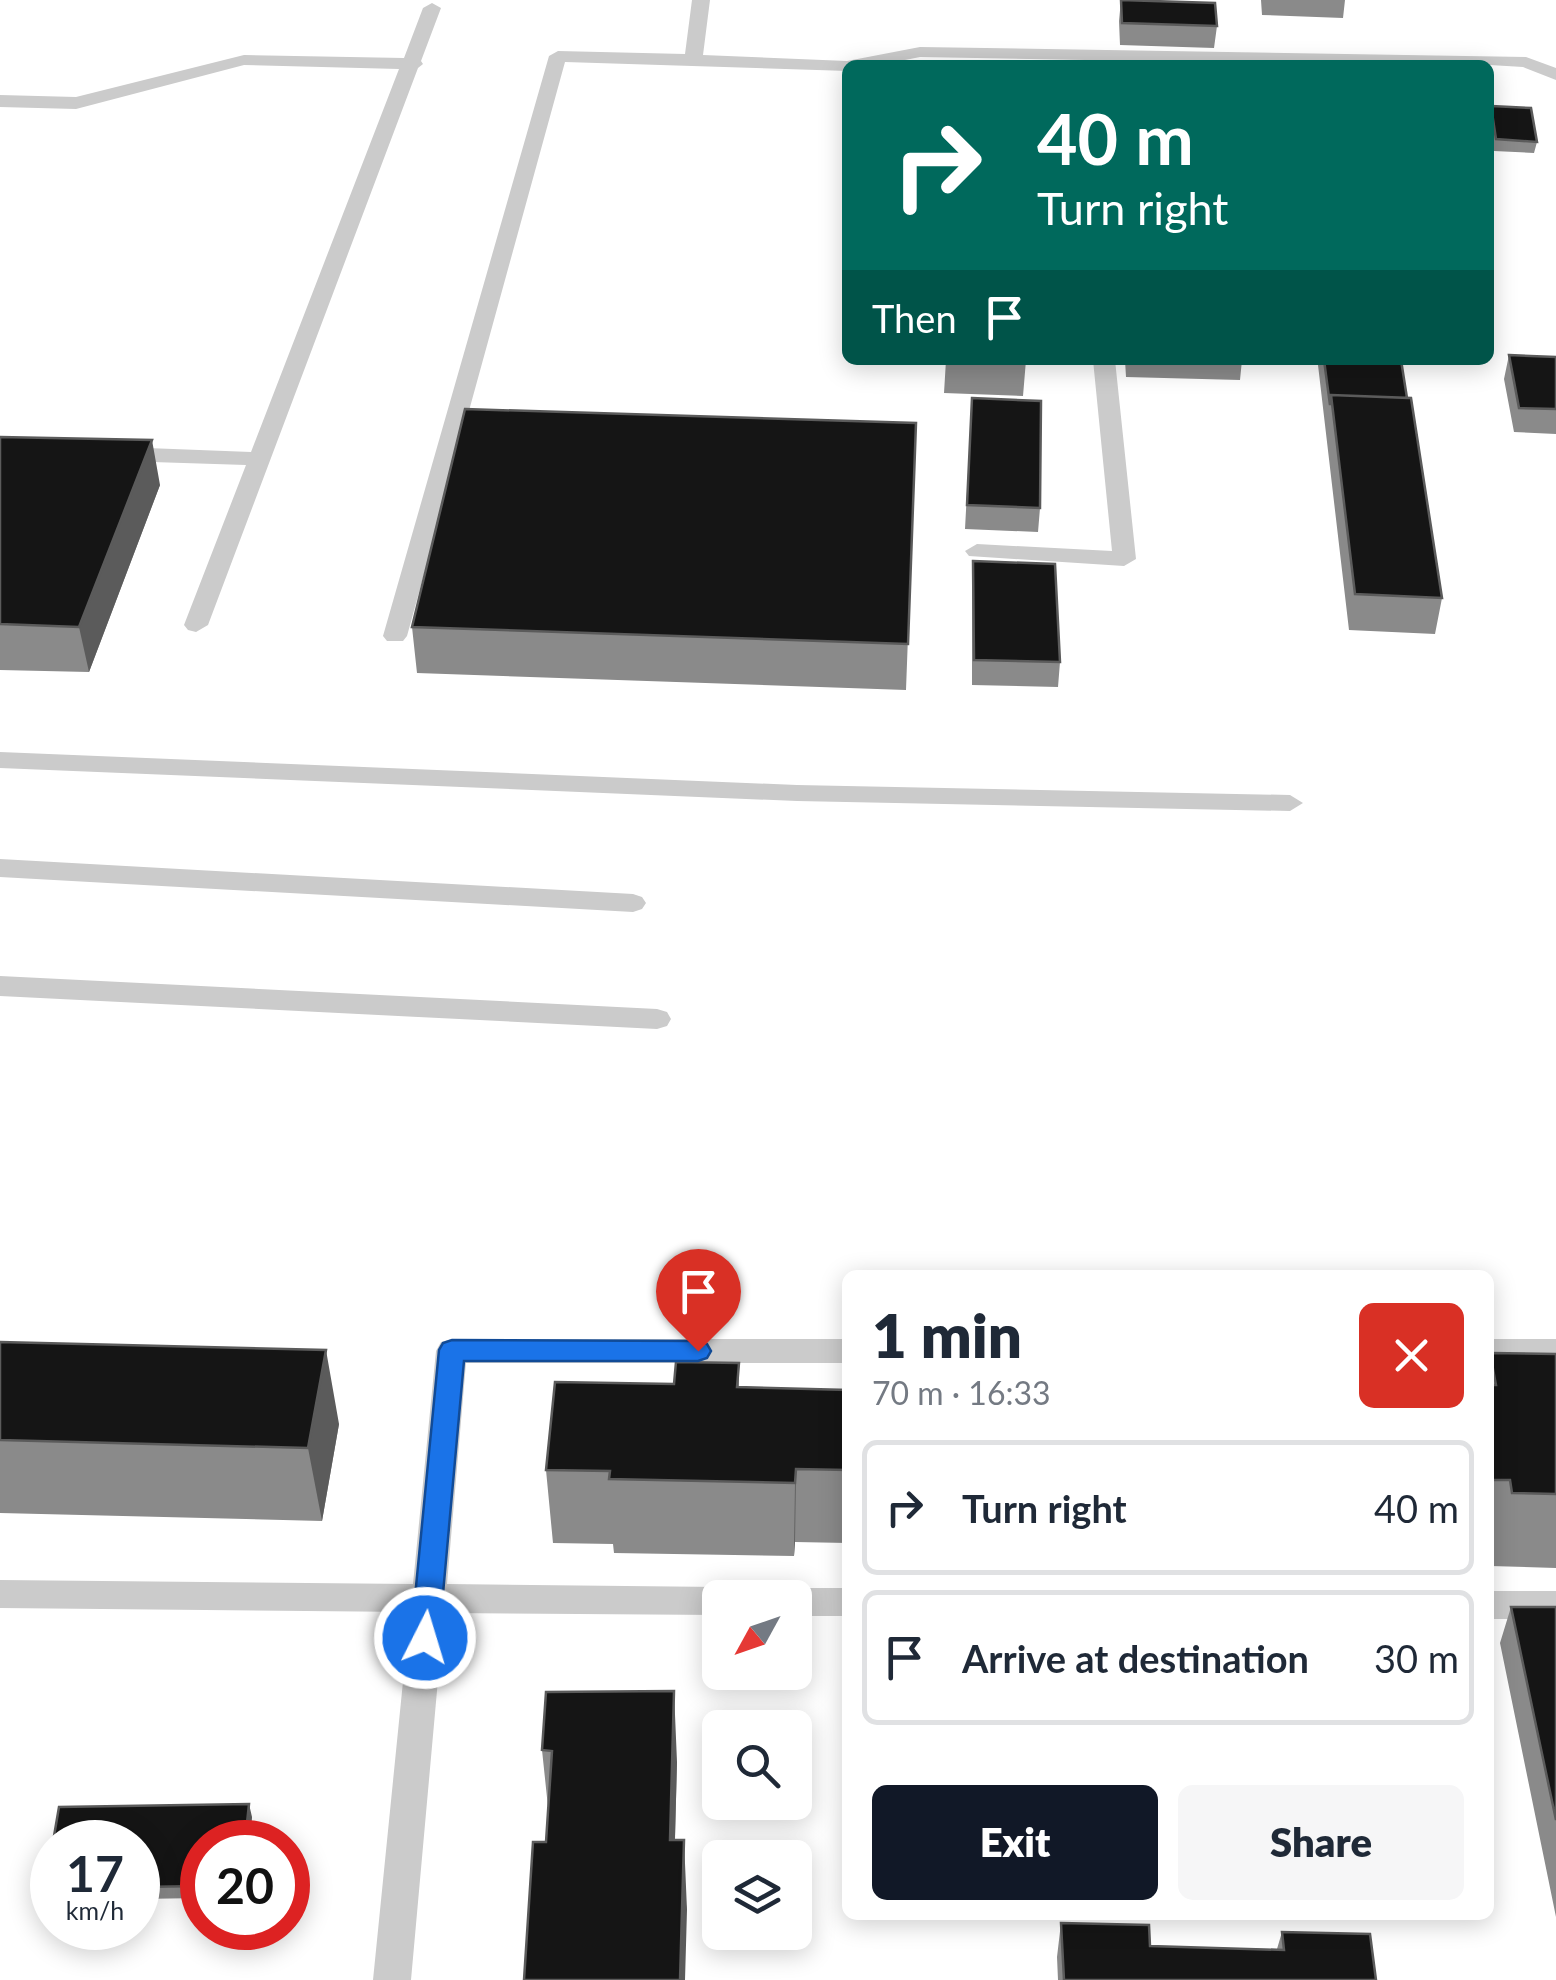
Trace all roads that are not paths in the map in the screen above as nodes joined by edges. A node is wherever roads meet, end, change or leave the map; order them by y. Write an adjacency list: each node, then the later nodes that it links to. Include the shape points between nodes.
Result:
1 (701, 0): 3 (lane)
2 (432, 8): 7 (lane)
3 (693, 60): 8 (lane); 16 (lane, via 558,56 464,426)
4 (876, 60): 5 (lane, via 920,52)
5 (1094, 60)
6 (1494, 62): 9 (lane, via 1526,62)
7 (414, 64): 10 (lane, via 244,60 76,103); 13 (lane)
8 (842, 65)
9 (1556, 75)
10 (0, 102)
11 (1105, 365): 14 (lane, via 1124,559)
12 (100, 454): 13 (lane)
13 (260, 459): 15 (lane)
14 (977, 551)
15 (196, 625)
16 (395, 636)
17 (0, 760): 18 (lane, via 797,794)
18 (1290, 803)
19 (0, 868): 20 (lane)
20 (633, 903)
21 (0, 986): 22 (lane)
22 (657, 1019)
23 (842, 1351): 27 (lane, via 452,1350)
24 (1494, 1352): 25 (lane)
25 (1556, 1352)
26 (0, 1594): 27 (lane)
27 (428, 1600): 28 (lane); 33 (lane)
28 (702, 1602)
29 (812, 1602): 30 (lane)
30 (842, 1602)
31 (1494, 1605): 32 (lane)
32 (1556, 1606)
33 (392, 1980)

